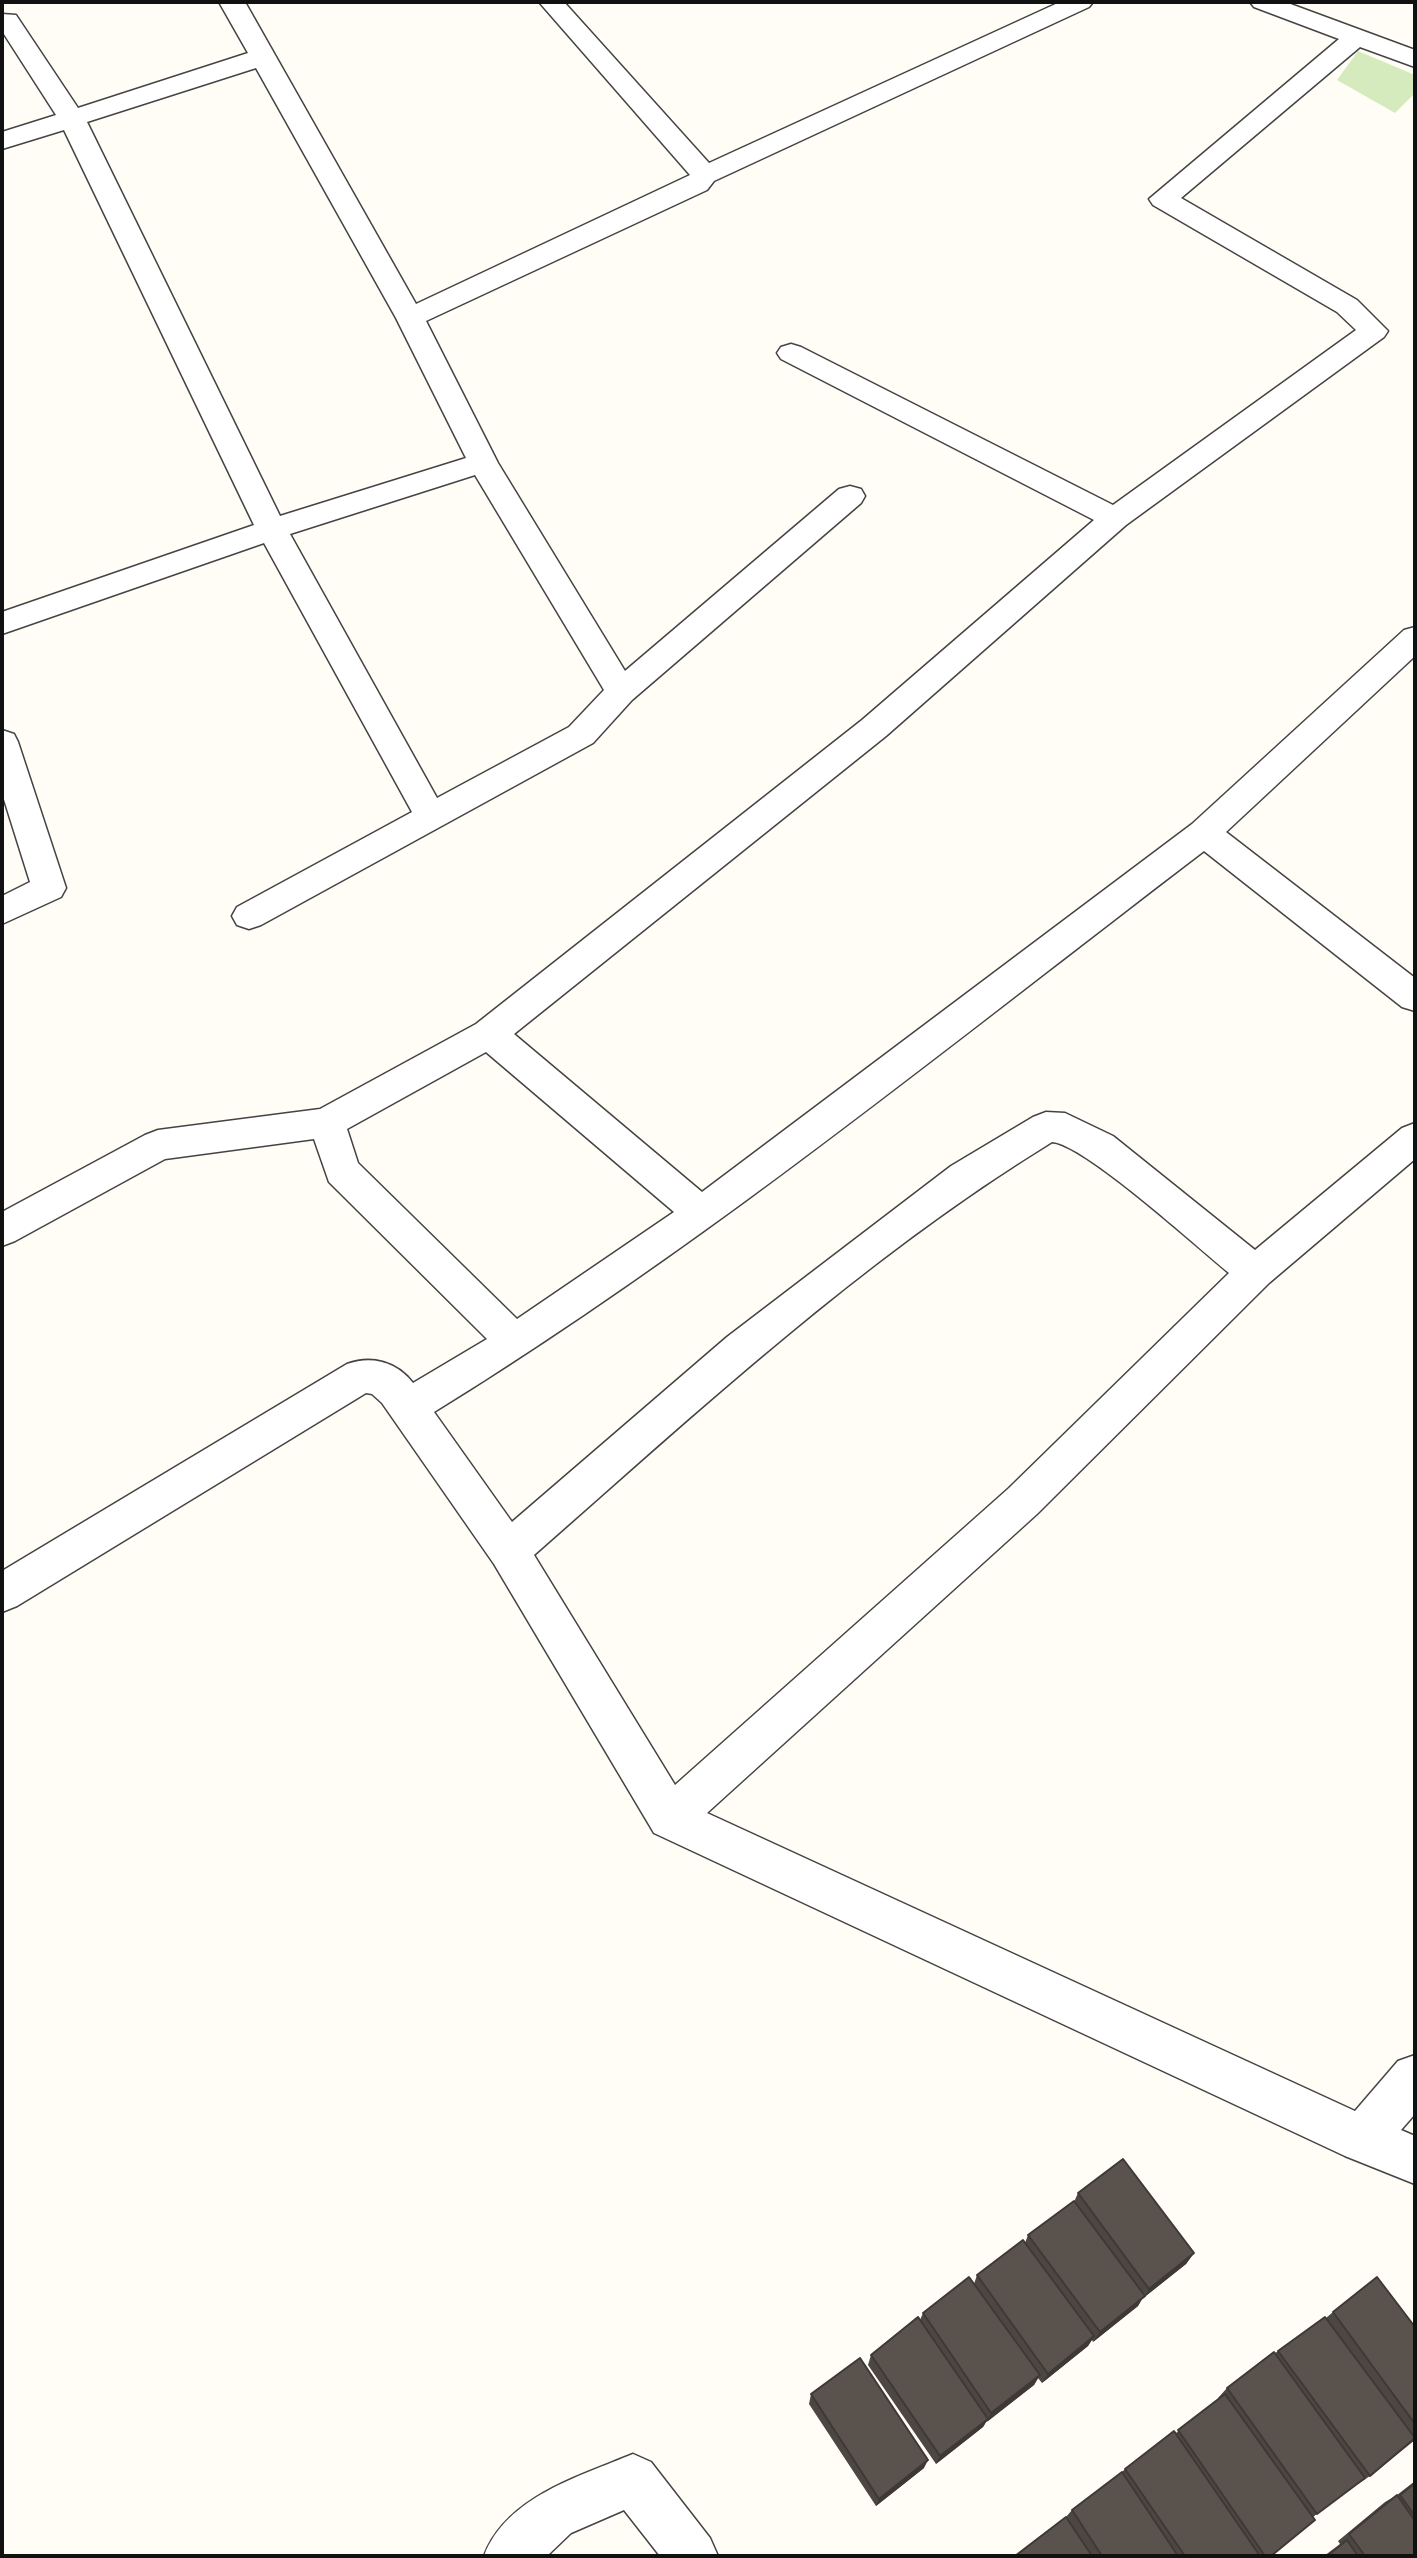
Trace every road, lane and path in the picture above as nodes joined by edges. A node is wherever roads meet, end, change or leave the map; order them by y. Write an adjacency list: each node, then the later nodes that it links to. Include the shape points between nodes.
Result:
1 (232, 2): 7 (street)
2 (551, 2): 11 (street)
3 (1080, 2): 11 (street)
4 (1263, 2): 6 (street)
5 (7, 20): 9 (street)
6 (1357, 37): 8 (street); 16 (street, via 1163,200 1347,306 1374,331)
7 (262, 57): 9 (street); 12 (street)
8 (1415, 59)
9 (72, 119): 10 (street); 17 (street)
10 (2, 141)
11 (705, 175): 12 (street, via 697,184)
12 (410, 318): 14 (street)
13 (791, 353): 16 (street)
14 (483, 463): 17 (street); 20 (street)
15 (850, 496): 20 (street)
16 (1115, 518): 27 (street, via 874,728)
17 (272, 530): 18 (street); 22 (street)
18 (2, 623)
19 (1415, 638): 23 (street)
20 (621, 692): 22 (street, via 581,735)
21 (2, 742): 24 (street, via 49,888)
22 (431, 817): 25 (street)
23 (1204, 834): 26 (street); 30 (street)
24 (2, 911)
25 (249, 916)
26 (1415, 997)
27 (489, 1034): 28 (street); 30 (street)
28 (327, 1123): 31 (street, via 158,1145); 33 (street, via 342,1171)
29 (1415, 1138): 32 (street)
30 (701, 1213): 33 (street)
31 (2, 1230)
32 (1255, 1272): 35 (street, via 1100,1146 1065,1128 1046,1127 964,1177 741,1349); 37 (street, via 1023,1501)
33 (515, 1342): 34 (street)
34 (408, 1408): 35 (street); 36 (street, via 381,1378 361,1376)
35 (509, 1551): 37 (street)
36 (2, 1593)
37 (670, 1818): 39 (street)
38 (1415, 2078): 39 (street)
39 (1363, 2139): 40 (street)
40 (1415, 2160)
41 (510, 2556): 42 (street, via 553,2515 633,2480)
42 (692, 2556)

